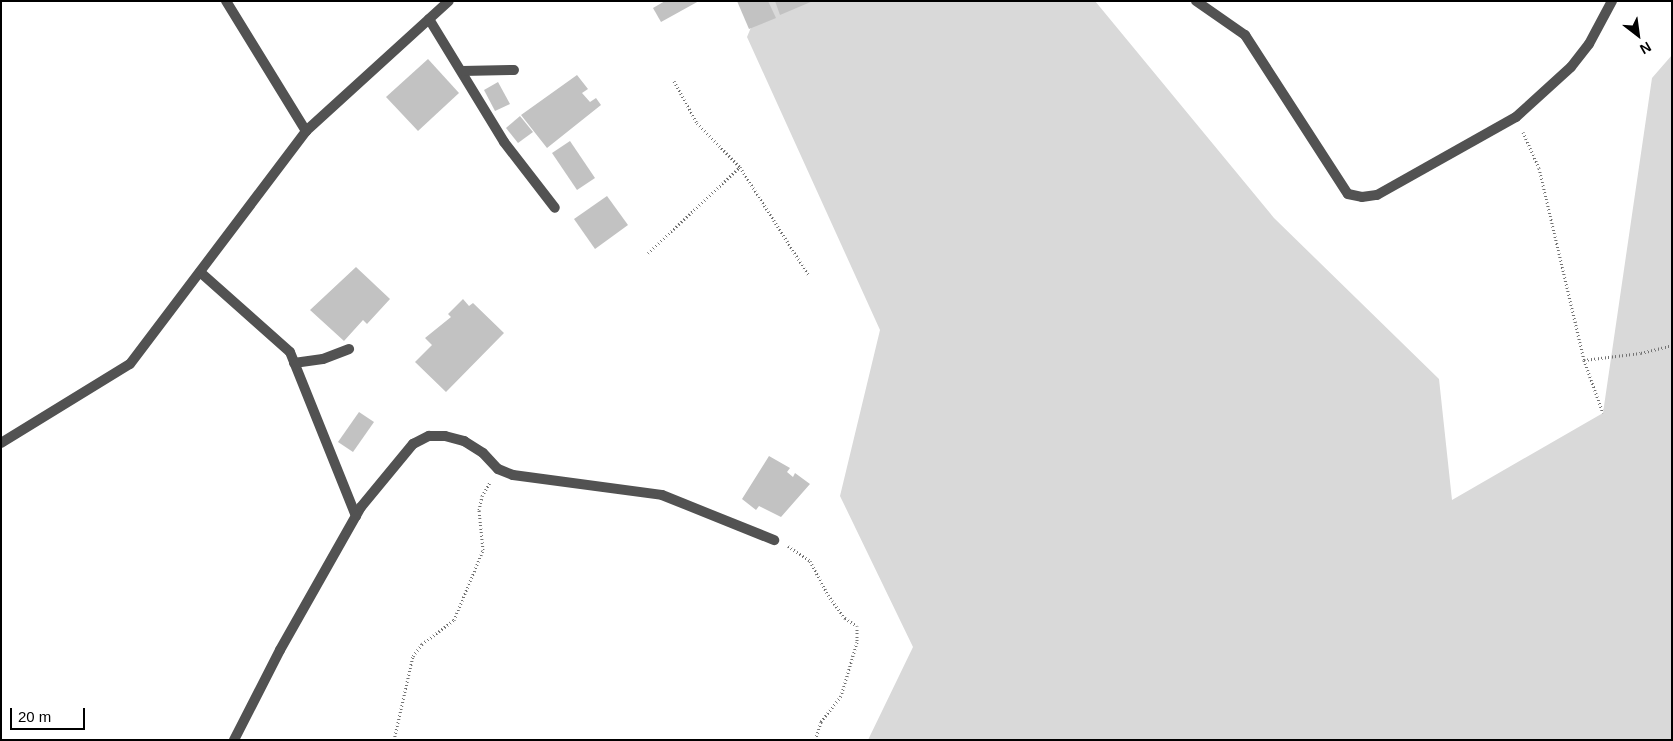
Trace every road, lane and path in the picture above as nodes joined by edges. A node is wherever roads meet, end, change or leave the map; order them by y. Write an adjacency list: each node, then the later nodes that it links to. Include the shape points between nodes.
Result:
1 (226, 1): 10 (street)
2 (449, 1): 5 (street)
3 (1196, 1): 9 (street, via 1245,35 1348,194 1362,197 1377,195)
4 (1612, 1): 9 (street, via 1589,44 1571,67)
5 (429, 19): 7 (street); 10 (street)
6 (514, 70): 7 (street)
7 (462, 71): 12 (street, via 504,142)
8 (674, 81): 11 (path, via 697,123)
9 (1516, 117): 18 (path, via 1539,168)
10 (306, 131): 14 (street)
11 (740, 167): 13 (path); 15 (path)
12 (555, 208)
13 (648, 253)
14 (200, 272): 19 (street, via 290,352); 21 (street, via 130,364)
15 (808, 274)
16 (1672, 345): 18 (path, via 1640,353)
17 (349, 349): 19 (street, via 323,359)
18 (1584, 360): 20 (path)
19 (294, 364): 23 (street)
20 (1602, 413)
21 (1, 442)
22 (498, 469): 23 (street, via 464,441 429,436 413,444); 24 (street, via 548,481 577,481 662,495); 26 (path, via 482,496 479,510 483,550 454,620 422,644 413,656)
23 (356, 516): 25 (street, via 280,650)
24 (774, 540): 27 (path, via 810,561 828,595 846,618 857,626 857,642 841,696 821,722)
25 (234, 740)
26 (394, 740)
27 (815, 740)

